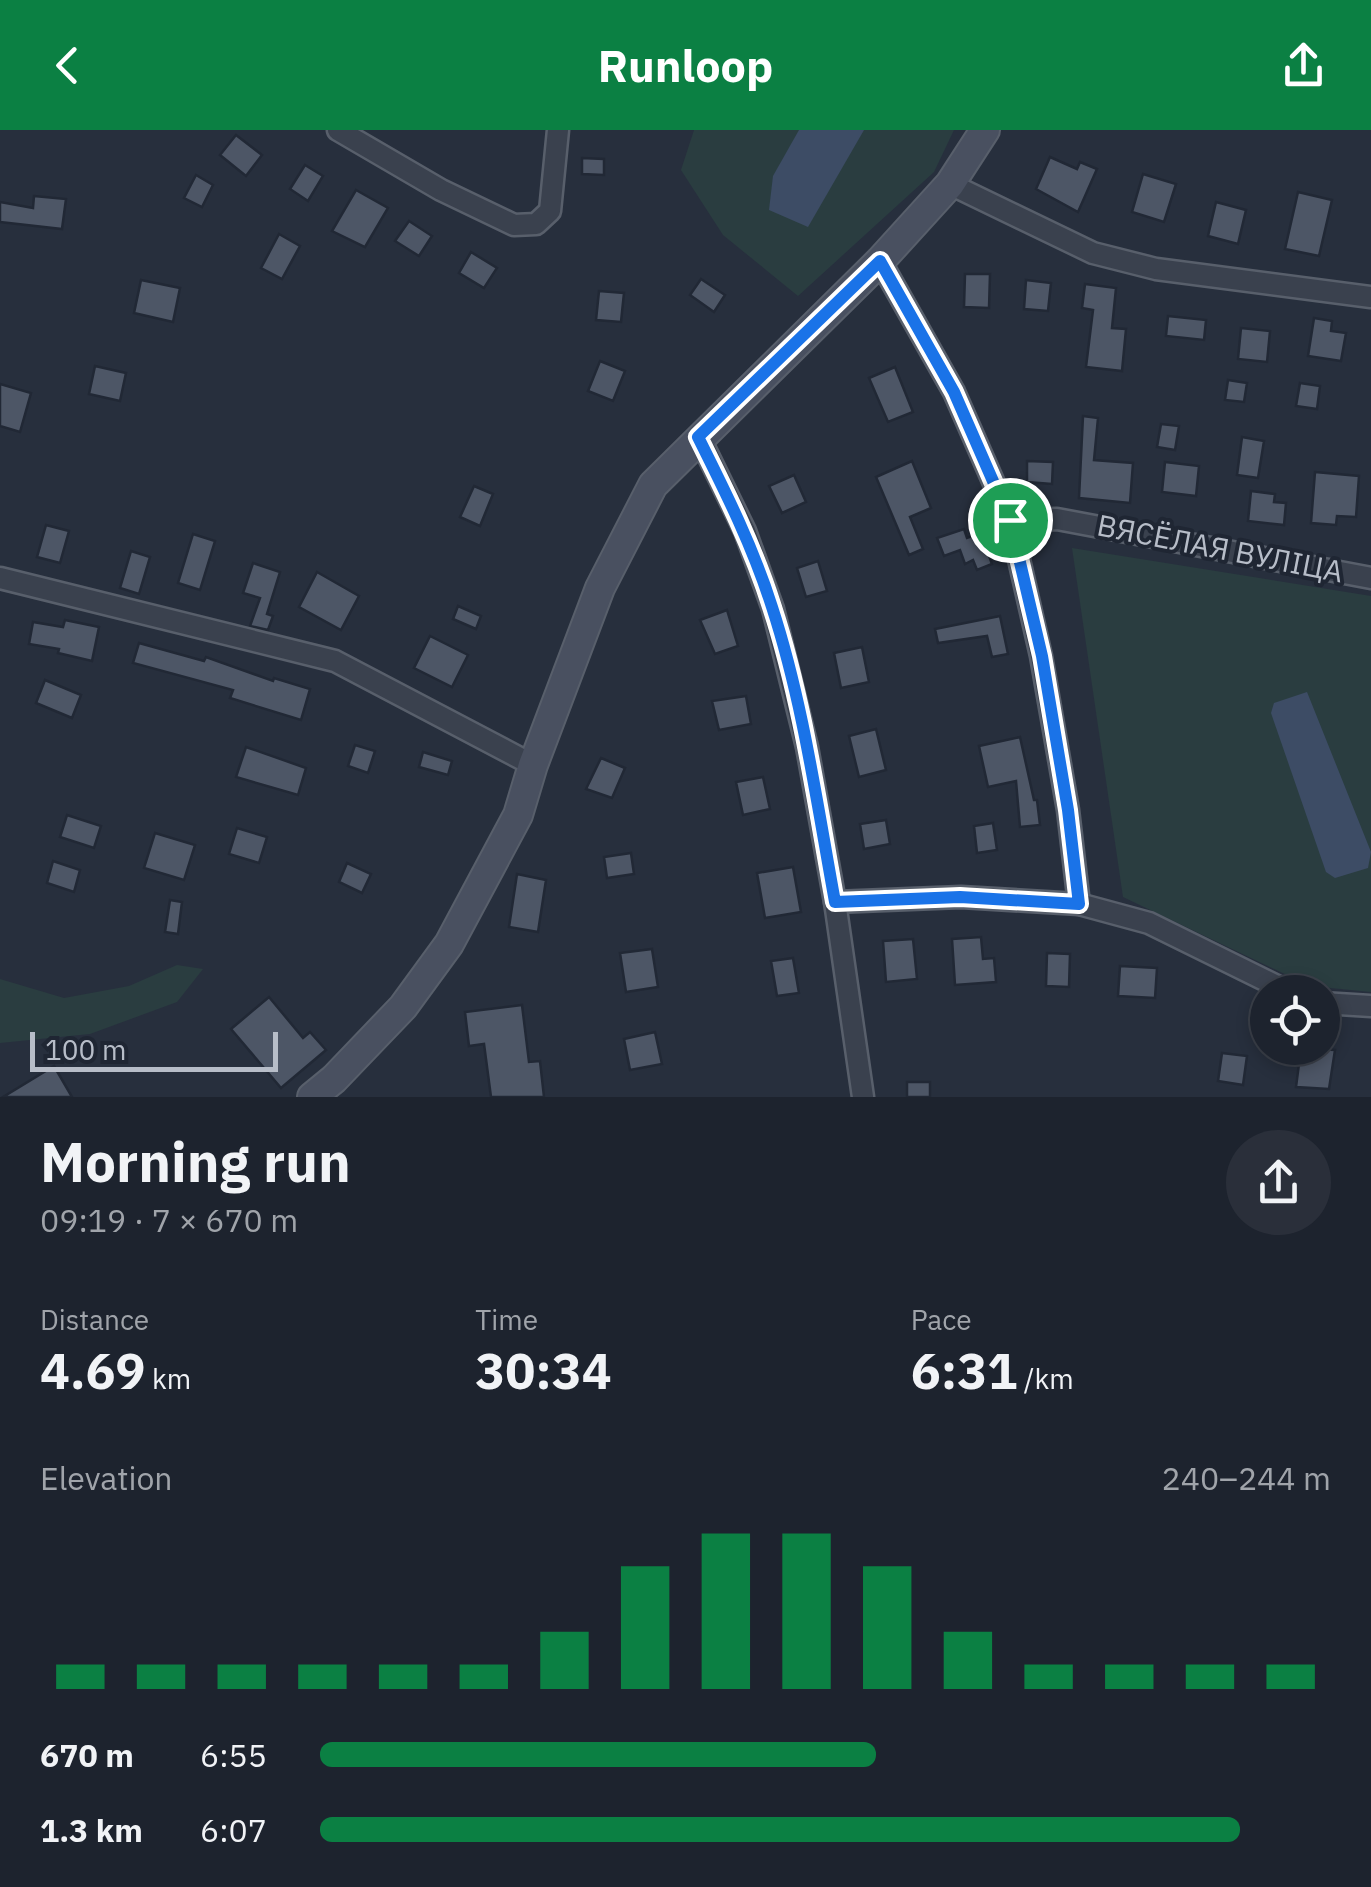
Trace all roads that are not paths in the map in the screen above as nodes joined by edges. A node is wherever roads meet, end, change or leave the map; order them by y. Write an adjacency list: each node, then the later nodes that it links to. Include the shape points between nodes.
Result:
1 (338, 130): 2 (street, via 514,225 536,224 550,211)
2 (558, 130)
3 (985, 130): 4 (street)
4 (950, 184): 5 (street); 6 (street, via 1093,252 1156,268)
5 (880, 261): 7 (street); 8 (street, via 954,392)
6 (1371, 297)
7 (698, 437): 11 (street, via 654,485 600,588); 12 (street, via 745,530 773,609)
8 (1010, 520): 10 (street, ВЯСЁЛАЯ ВУЛІЦА, via 1057,519); 13 (street, via 1042,656)
9 (0, 578): 11 (street, via 335,660)
10 (1371, 578)
11 (533, 766): 17 (street, via 518,816 449,944 402,1008)
12 (835, 902): 13 (street, via 960,897); 18 (street)
13 (1079, 904): 14 (street, via 1149,923)
14 (1254, 975)
15 (1340, 1004): 16 (street)
16 (1371, 1006)
17 (312, 1097)
18 (863, 1097)

